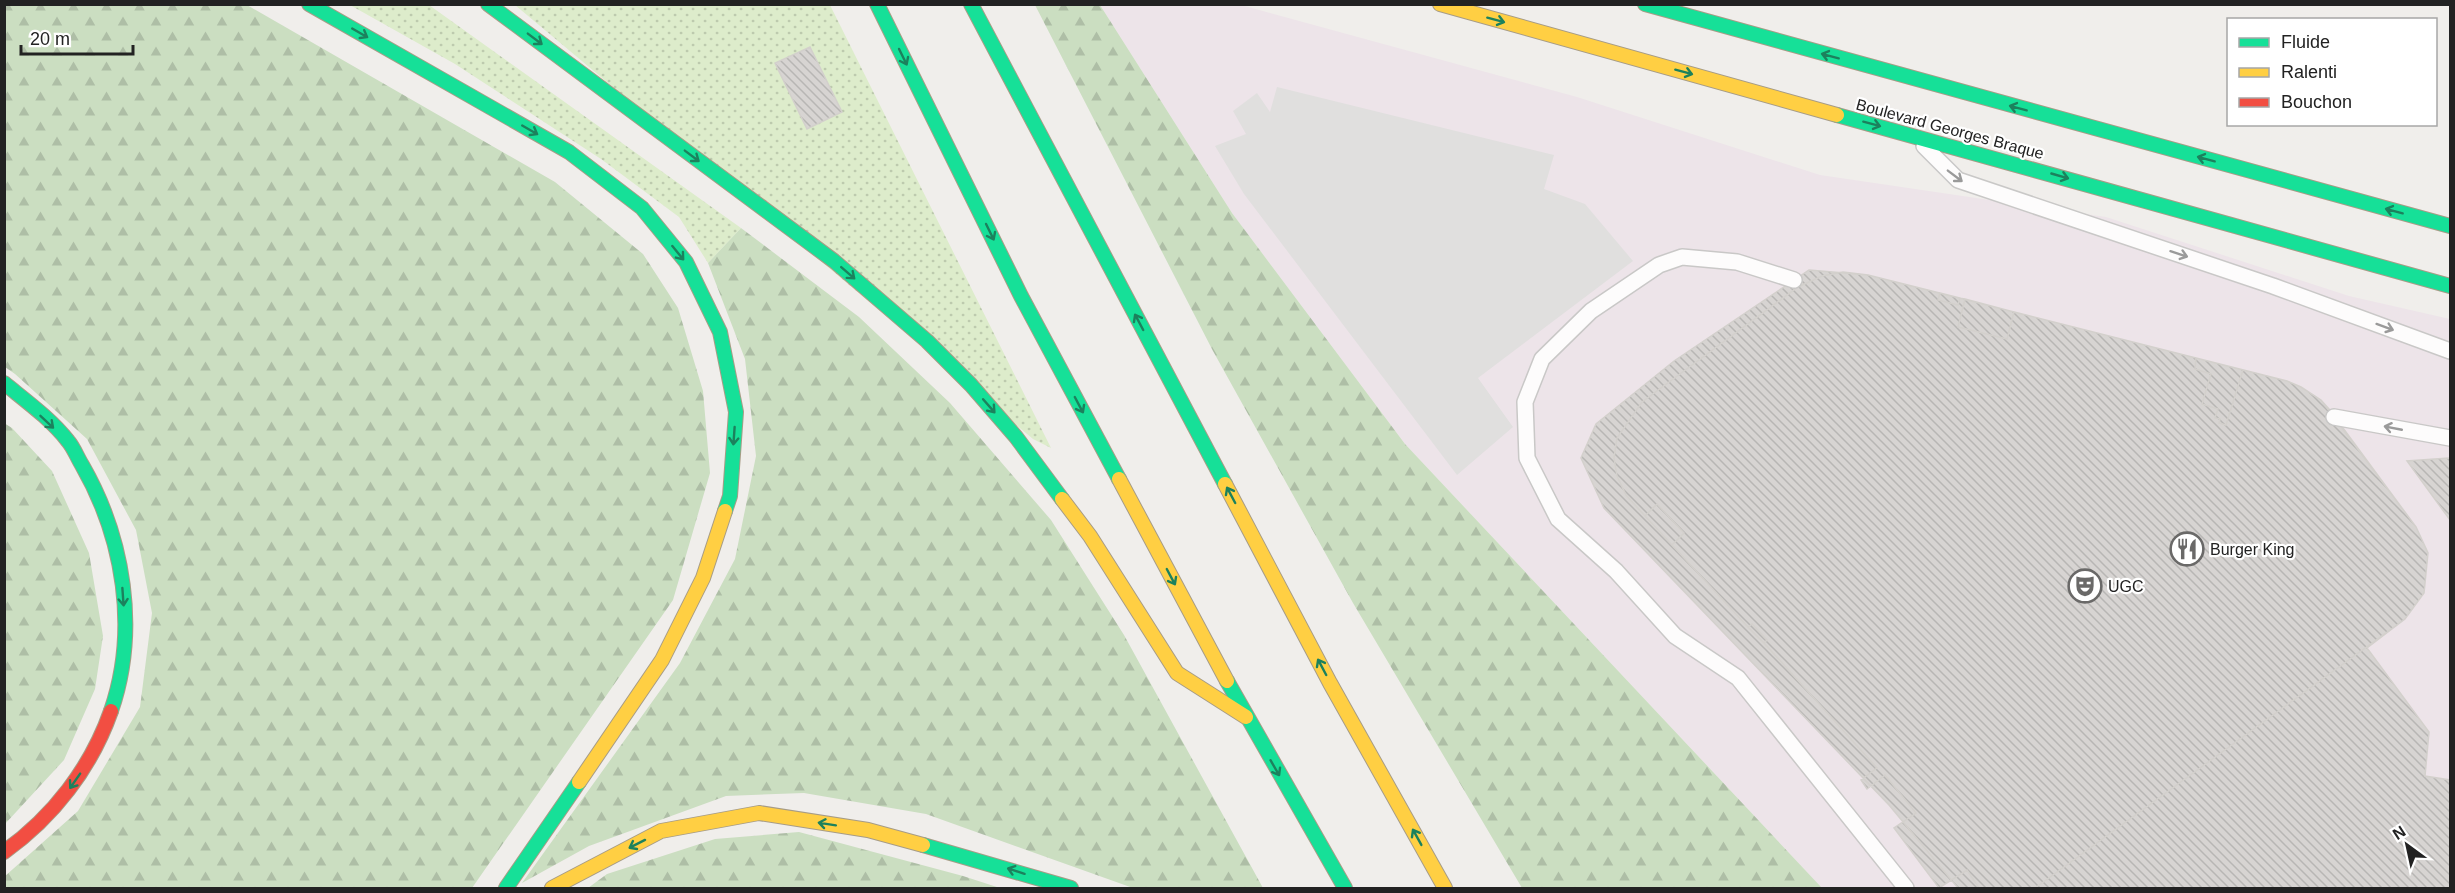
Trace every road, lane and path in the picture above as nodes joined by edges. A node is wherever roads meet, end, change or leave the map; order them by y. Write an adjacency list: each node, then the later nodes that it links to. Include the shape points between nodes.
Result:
1 (309, 4): 19 (main road, one-way to 19, via 569,153 642,208 686,262 720,332 736,412 729,496 703,578 662,660)
2 (488, 4): 17 (main road, one-way to 17, via 834,261 927,341 1016,437 1090,536 1177,673)
3 (877, 4): 17 (main road, one-way to 17, via 1021,296)
4 (971, 4): 23 (main road, one-way to 4, via 1330,683)
5 (1440, 4): 9 (main road, Boulevard Georges Braque, one-way to 9)
6 (1645, 4): 8 (main road)
7 (1714, 4): 8 (lane)
8 (1721, 26): 10 (main road, one-way to 8)
9 (1913, 136): 12 (main road, Boulevard Georges Braque, one-way to 12); 13 (lane, one-way to 13, via 1958,180 2265,283)
10 (2451, 226)
11 (1794, 280): 24 (lane, via 1737,262 1682,257 1659,265 1590,311 1542,359 1525,402 1527,458 1558,519 1616,571 1675,636 1738,678)
12 (2451, 286)
13 (2451, 351)
14 (4, 383): 18 (main road, one-way to 18, via 68,441 101,498 121,565 126,635 112,709 77,780 46,818)
15 (2334, 417): 16 (lane, one-way to 15)
16 (2451, 438)
17 (1246, 717): 22 (main road, one-way to 22)
18 (4, 852)
19 (506, 888)
20 (552, 888): 21 (main road, one-way to 20, via 868,830 759,813 661,831)
21 (1071, 888)
22 (1345, 888)
23 (1445, 888)
24 (1906, 888)

